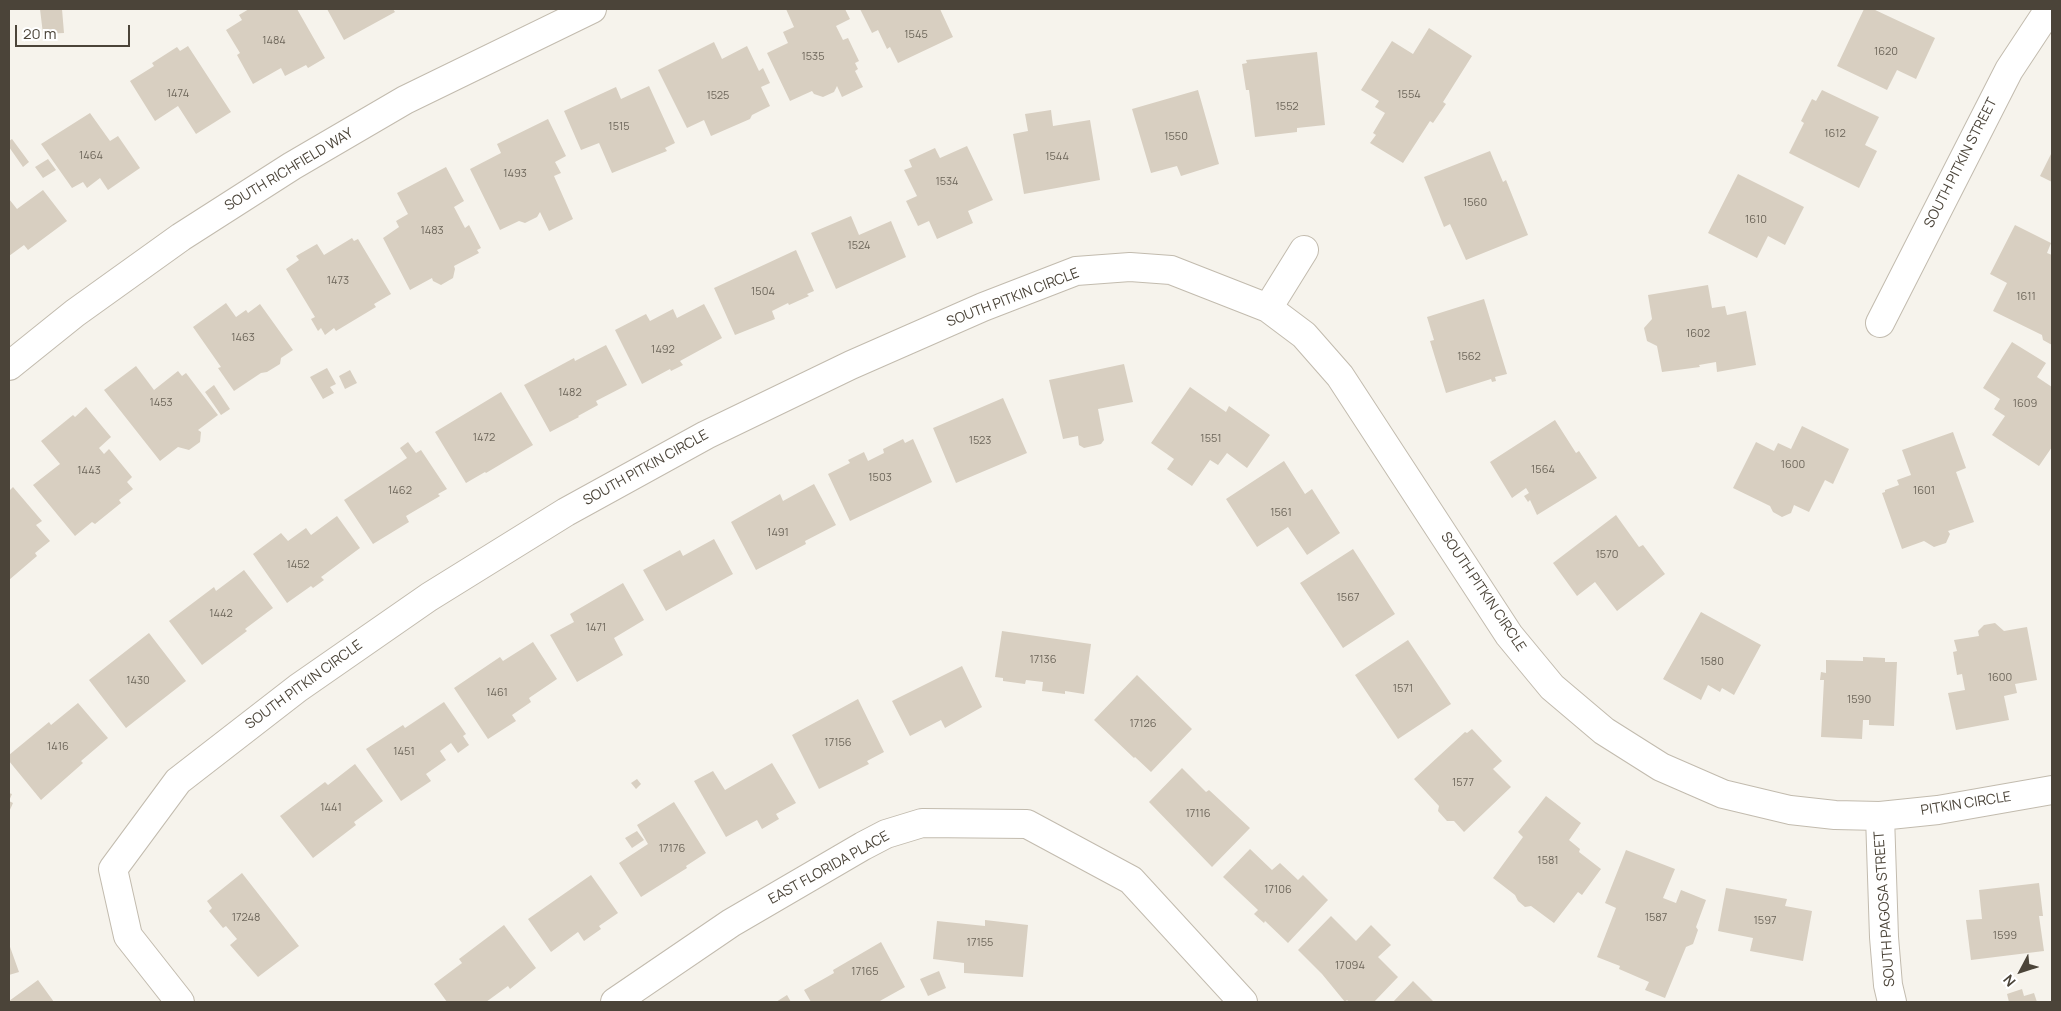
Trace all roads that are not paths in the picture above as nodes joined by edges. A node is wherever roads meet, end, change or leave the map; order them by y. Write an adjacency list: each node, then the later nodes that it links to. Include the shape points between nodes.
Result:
1 (592, 9): 6 (street, SOUTH RICHFIELD WAY, via 405,100 292,166 174,242 75,313)
2 (2043, 12): 5 (street, SOUTH PITKIN STREET, via 2009,70)
3 (1304, 250): 4 (street)
4 (1268, 308): 8 (street, SOUTH PITKIN CIRCLE, via 1304,335 1340,376 1509,635 1552,687 1604,732 1661,767 1724,794 1790,810); 9 (street, SOUTH PITKIN CIRCLE, via 1171,270 1130,267 1076,272 983,307 706,435 566,512 445,587 298,688 178,781 113,869 128,936)
5 (1880, 322)
6 (9, 366)
7 (2052, 790): 8 (street, PITKIN CIRCLE, via 1938,810)
8 (1880, 816): 12 (street, SOUTH PAGOSA STREET, via 1884,937)
9 (180, 1002)
10 (614, 1002): 11 (street, EAST FLORIDA PLACE, via 731,924 863,846 922,822 1027,824 1131,880)
11 (1243, 1002)
12 (1892, 1002)

